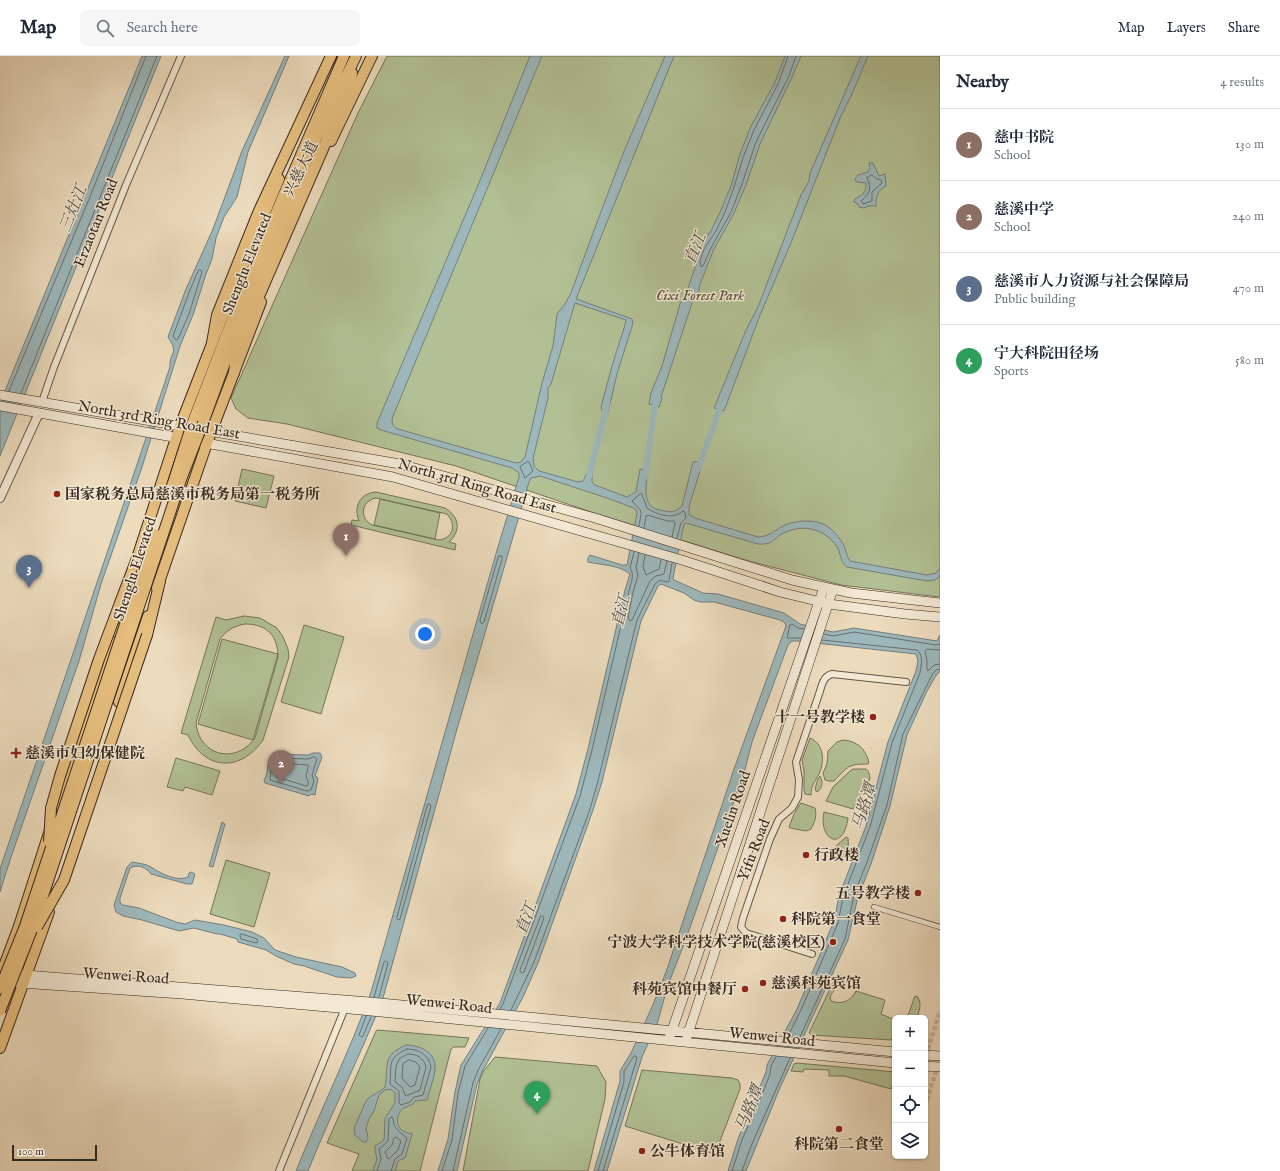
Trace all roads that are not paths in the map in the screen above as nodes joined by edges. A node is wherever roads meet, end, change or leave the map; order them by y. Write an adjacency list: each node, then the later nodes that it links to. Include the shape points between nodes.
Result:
1 (180, 56): 10 (street, Erzaotan Road, via 126,185)
2 (331, 56): 7 (main road, via 258,213 217,315)
3 (336, 56): 7 (main road, 兴慈大道, via 275,188)
4 (344, 56): 27 (main road, Shenglu Elevated, bridge, via 245,286 192,424)
5 (372, 56): 8 (main road, 兴慈大道, via 290,226)
6 (355, 59): 8 (main road, via 349,89 237,346); 30 (main road, Shenglu Elevated, bridge, via 304,166 252,289 182,477)
7 (212, 343): 13 (main road, 兴慈大道)
8 (234, 373): 14 (main road, 兴慈大道)
9 (0, 395): 10 (main road, North 3rd Ring Road East)
10 (42, 402): 13 (main road, North 3rd Ring Road East)
11 (0, 406): 12 (main road, North 3rd Ring Road East)
12 (39, 413): 15 (main road, North 3rd Ring Road East); 17 (street)
13 (180, 426): 14 (main road, North 3rd Ring Road East); 15 (main road, 兴慈大道)
14 (212, 432): 16 (main road, 兴慈大道); 20 (main road, North 3rd Ring Road East, via 400,464 595,518 792,580)
15 (176, 437): 16 (main road, North 3rd Ring Road East); 18 (main road, 兴慈大道)
16 (207, 443): 19 (main road, 兴慈大道); 22 (main road, North 3rd Ring Road East, via 393,477 523,513)
17 (0, 498)
18 (141, 548): 27 (main road, bridge, via 99,659 60,776 51,808); 32 (main road)
19 (160, 581): 30 (main road, bridge, via 147,635 64,880); 33 (main road)
20 (824, 587): 21 (main road, North 3rd Ring Road East); 22 (main road, Xuelin Road)
21 (834, 589): 23 (main road, North 3rd Ring Road East); 24 (main road, Xuelin Road)
22 (819, 602): 24 (main road, North 3rd Ring Road East); 39 (main road, Xuelin Road)
23 (940, 603)
24 (829, 604): 25 (main road, North 3rd Ring Road East); 40 (main road, Xuelin Road)
25 (939, 617)
26 (906, 682): 31 (street, Yifu Road, via 832,674 823,681 796,762 798,797 792,808 779,819 770,839 742,927 746,933)
27 (48, 857): 34 (main road, Shenglu Elevated, bridge, via 25,926)
28 (874, 907): 29 (street)
29 (940, 928)
30 (23, 952): 37 (main road, Shenglu Elevated, bridge)
31 (812, 954)
32 (0, 976): 33 (main road, Wenwei Road)
33 (25, 979): 35 (main road, Wenwei Road); 36 (main road, Wenwei Road); 43 (main road)
34 (0, 988)
35 (365, 1006): 36 (main road, Wenwei Road); 38 (main road, Wenwei Road)
36 (345, 1008): 50 (street)
37 (0, 1011)
38 (509, 1020): 39 (main road, Wenwei Road); 41 (main road, Wenwei Road)
39 (672, 1031): 40 (main road, Wenwei Road); 41 (main road, Xuelin Road)
40 (688, 1033): 42 (main road, Xuelin Road); 44 (main road, Wenwei Road)
41 (669, 1040): 42 (main road, Wenwei Road)
42 (685, 1042): 47 (main road, Wenwei Road)
43 (0, 1048)
44 (892, 1052)
45 (928, 1055): 46 (main road)
46 (940, 1056)
47 (892, 1063)
48 (928, 1066): 49 (main road)
49 (940, 1067)
50 (279, 1171)

